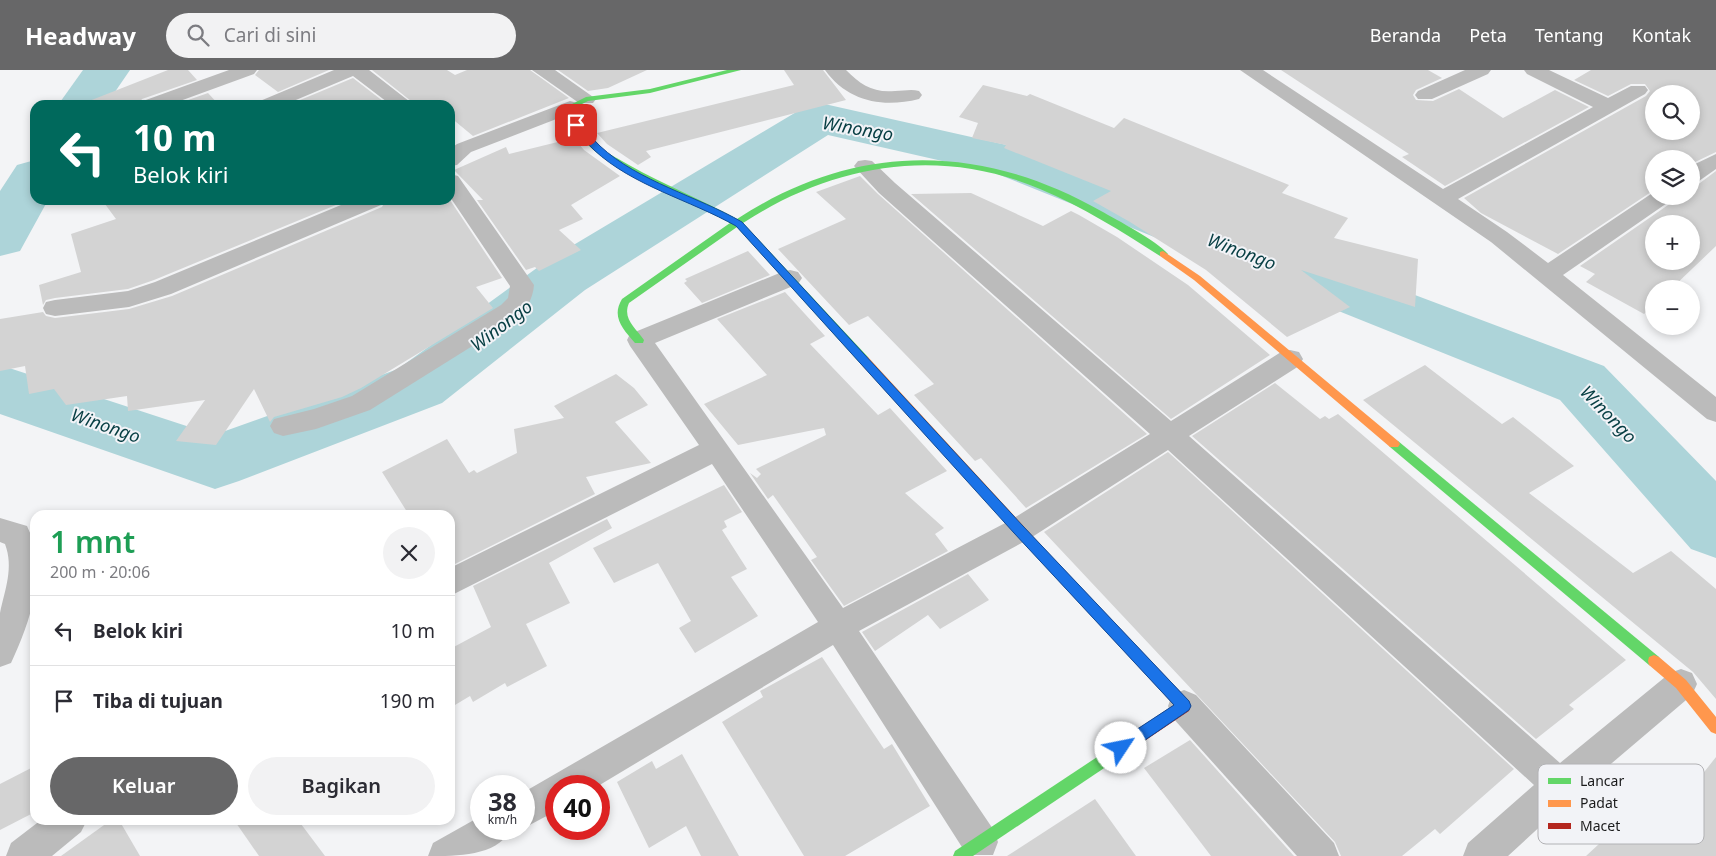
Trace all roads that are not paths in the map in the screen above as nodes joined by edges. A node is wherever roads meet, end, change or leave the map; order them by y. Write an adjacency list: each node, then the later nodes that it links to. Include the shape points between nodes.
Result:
1 (247, 70): 13 (street)
2 (350, 70): 14 (street)
3 (357, 70): 15 (street)
4 (542, 70): 16 (street)
5 (737, 70): 16 (street)
6 (835, 70): 11 (street, via 865,95 888,99)
7 (1250, 70): 23 (street)
8 (1481, 70): 12 (street)
9 (1534, 70): 17 (street)
10 (1638, 90): 17 (street)
11 (912, 95)
12 (1424, 95)
13 (164, 100)
14 (279, 100)
15 (397, 100)
16 (578, 103): 18 (street); 26 (street, via 571,114 576,125 598,148 646,180 709,207)
17 (1608, 106): 23 (street)
18 (455, 149)
19 (1716, 160): 21 (street)
20 (865, 166): 26 (street, via 806,186); 31 (street, via 937,161 968,164 995,170 1074,200 1143,239 1196,278); 34 (street)
21 (1700, 170)
22 (455, 188): 33 (street, via 522,285 519,302 510,311 361,403)
23 (1443, 198): 27 (street)
24 (361, 205): 29 (street, via 163,288 112,302)
25 (1649, 205): 27 (street)
26 (739, 224): 28 (street); 30 (street, via 625,301 619,310 620,318)
27 (1547, 275): 32 (street)
28 (790, 278): 30 (street); 37 (street)
29 (55, 308)
30 (639, 340): 35 (street)
31 (1290, 359): 34 (street); 41 (street)
32 (1716, 412)
33 (283, 426)
34 (1168, 435): 37 (street); 45 (street)
35 (717, 449): 38 (street); 39 (street)
36 (0, 530): 40 (street, via 16,535 22,547 24,568 21,595)
37 (1018, 530): 39 (street); 42 (street)
38 (455, 580)
39 (838, 626): 46 (street); 50 (street)
40 (0, 653)
41 (1681, 684): 43 (street); 44 (street)
42 (1184, 706): 50 (street); 53 (street)
43 (1716, 727)
44 (1585, 764)
45 (1538, 765)
46 (585, 775)
47 (1538, 805): 54 (street)
48 (63, 825): 51 (street)
49 (474, 840): 52 (street)
50 (970, 849)
51 (24, 856)
52 (446, 856)
53 (1321, 856)
54 (1481, 856)

